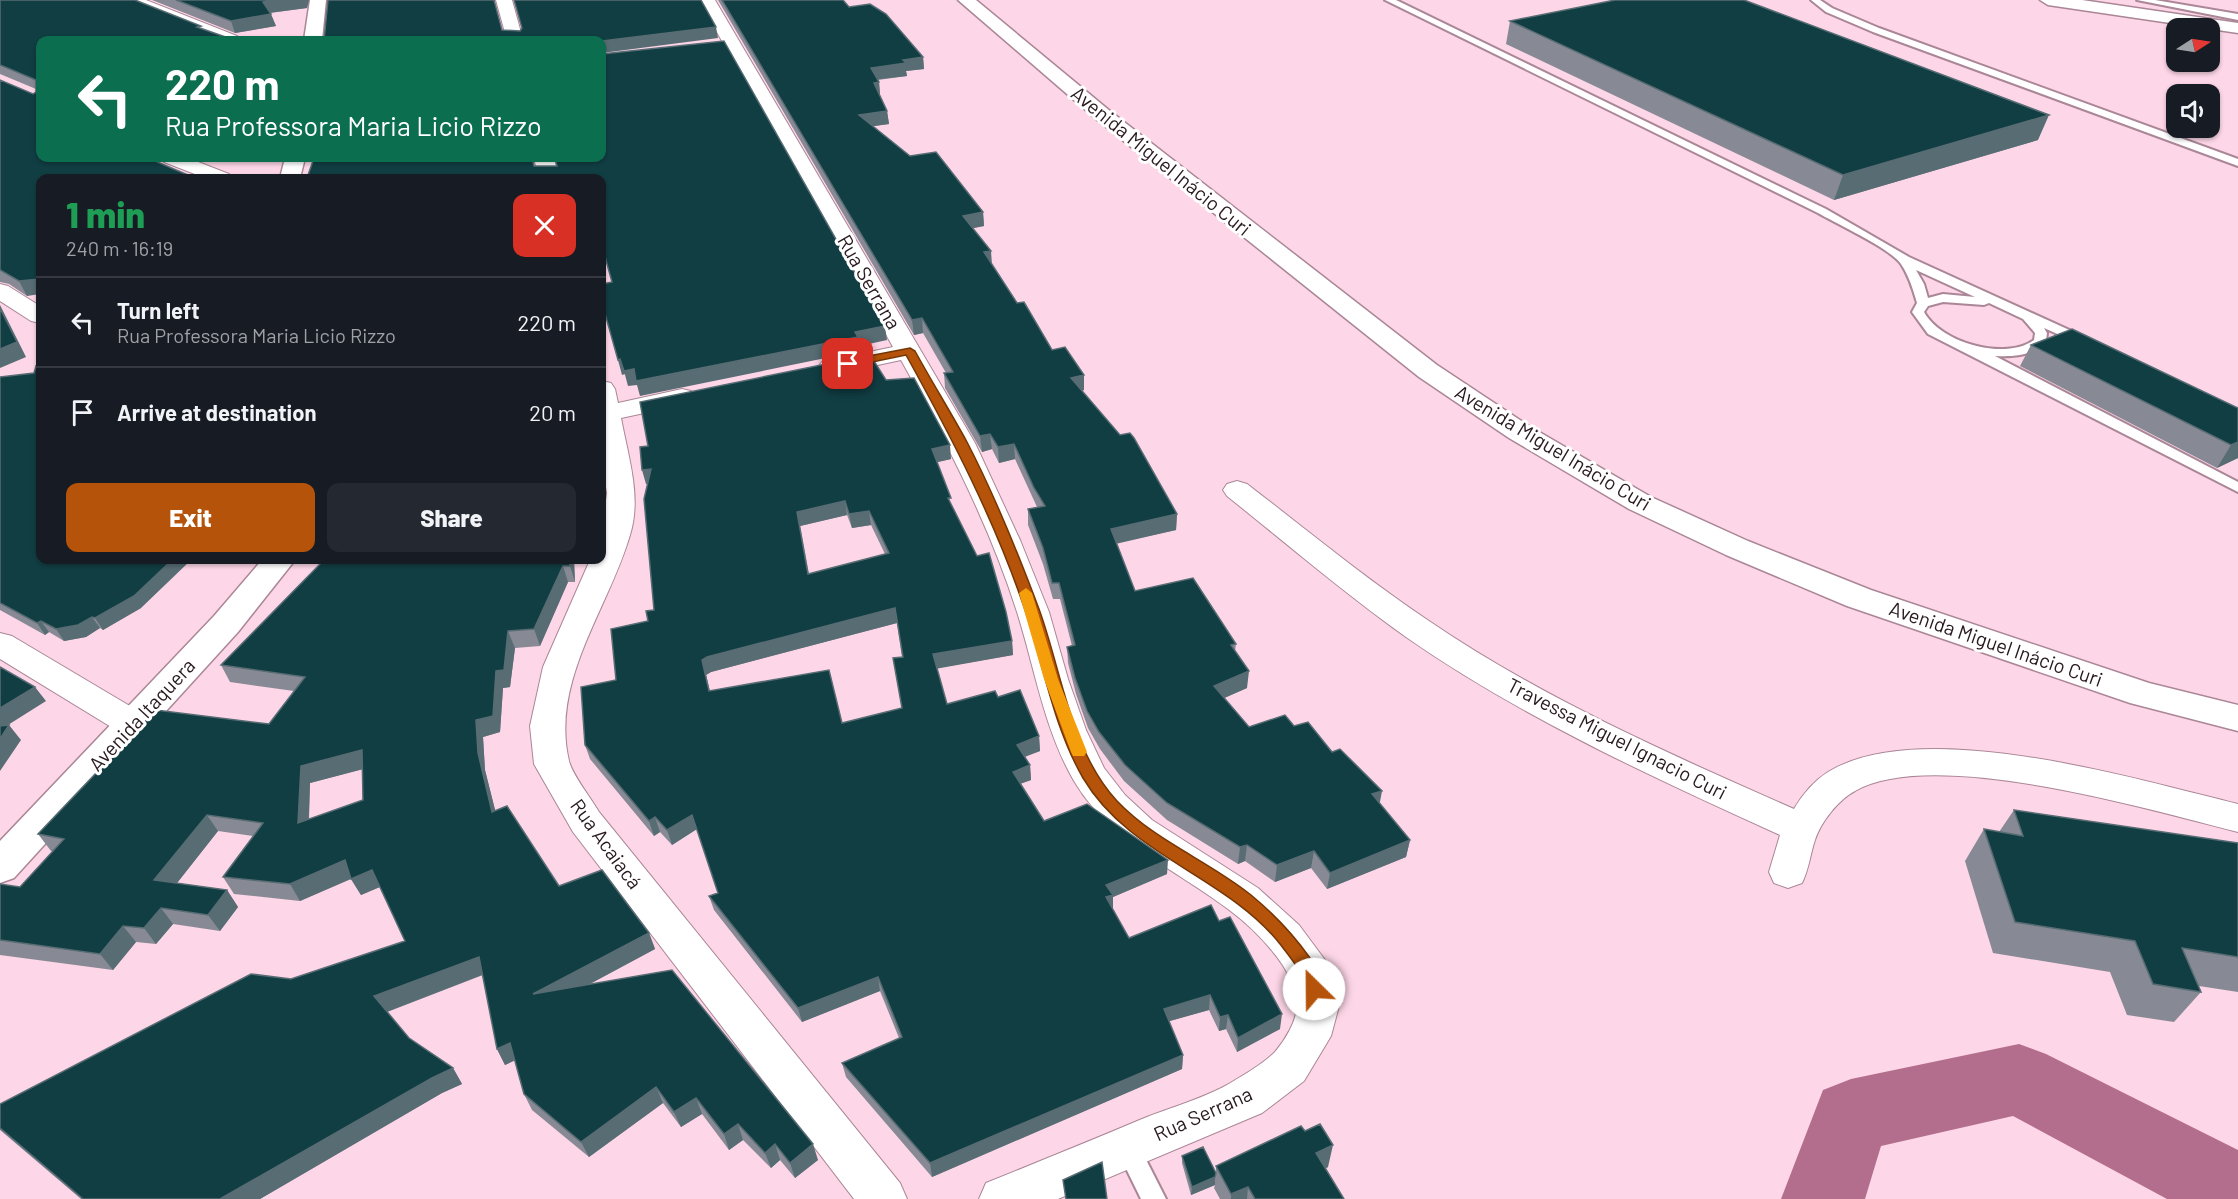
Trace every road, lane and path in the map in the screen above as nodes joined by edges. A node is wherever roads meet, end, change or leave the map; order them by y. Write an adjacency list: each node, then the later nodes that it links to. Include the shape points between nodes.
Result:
1 (132, 0): 12 (street)
2 (318, 0): 13 (street)
3 (504, 0): 14 (street)
4 (707, 0): 25 (street, Rua Serrana, via 722,45)
5 (966, 0): 36 (street, Avenida Miguel Inácio Curi, via 1103,115 1428,371 1519,432 1640,503 1870,602 2143,693)
6 (1389, 0): 18 (lane, via 1822,211)
7 (1815, 0): 16 (lane, via 1876,30)
8 (2048, 0): 11 (street)
9 (2141, 0): 10 (lane)
10 (2238, 16)
11 (2238, 28)
12 (221, 36)
13 (314, 36)
14 (513, 36)
15 (181, 162): 17 (street)
16 (2238, 164)
17 (212, 174)
18 (1905, 260): 20 (lane); 21 (lane)
19 (0, 291): 22 (street)
20 (1923, 303): 21 (lane, via 1960,298); 24 (lane, via 1918,312 1932,332)
21 (2014, 309): 23 (lane); 24 (lane, via 2041,333 2040,341 2032,349 1993,352)
22 (36, 314)
23 (2091, 346)
24 (1970, 348): 30 (lane)
25 (910, 351): 26 (street); 42 (street, Rua Serrana, via 961,443 1001,529 1033,612 1069,730 1089,775 1112,805 1139,830 1244,899 1285,937 1310,972 1318,1006 1310,1036 1289,1067 1246,1098)
26 (807, 372)
27 (701, 393): 28 (street)
28 (606, 405)
29 (606, 420): 32 (street, Rua Acaiacá, via 621,493 616,534)
30 (2238, 488)
31 (1237, 490): 39 (street, Travessa Miguel Ignacio Curi, via 1419,630 1518,691 1621,745)
32 (606, 558)
33 (276, 564): 37 (street, Avenida Itaquera)
34 (603, 564): 43 (street, Rua Acaiacá, via 560,667 547,726 552,764 585,822)
35 (0, 644): 37 (street)
36 (2238, 718)
37 (133, 724): 40 (street, Avenida Itaquera)
38 (2238, 818): 39 (street, via 2077,780 1926,761 1886,764 1842,781)
39 (1801, 828): 41 (street)
40 (0, 867)
41 (1788, 872)
42 (1128, 1148): 44 (street, Rua Serrana); 45 (lane)
43 (883, 1199)
44 (1003, 1199)
45 (1154, 1199)

